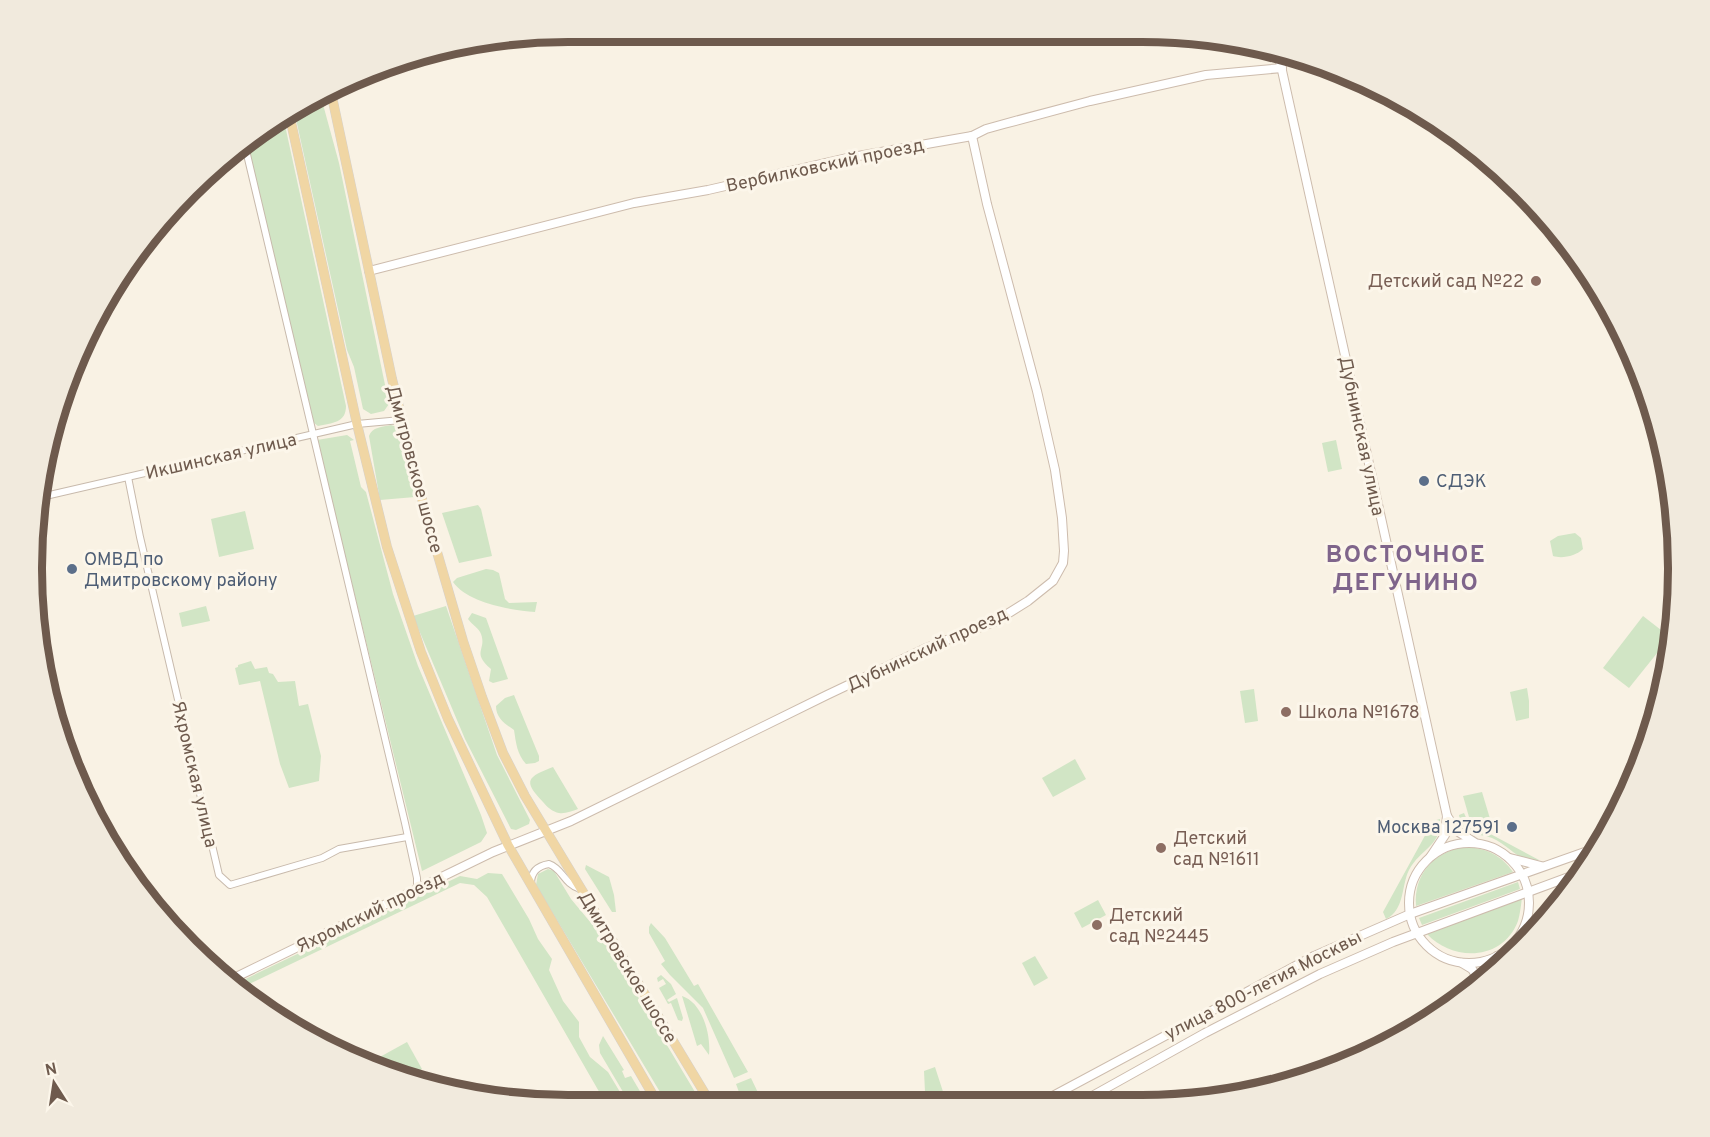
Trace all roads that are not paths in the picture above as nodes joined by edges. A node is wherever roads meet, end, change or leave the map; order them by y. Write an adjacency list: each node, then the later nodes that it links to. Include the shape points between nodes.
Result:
1 (1280, 61): 2 (street, Дубнинская улица)
2 (1282, 68): 5 (street, Вербилковский проезд, via 1225,72 1163,85 1004,124); 13 (street, Дубнинская улица)
3 (332, 98): 7 (main road, Дмитровское шоссе)
4 (292, 121): 9 (main road)
5 (972, 136): 7 (street, Вербилковский проезд, via 847,158 633,204); 14 (street, Дубнинский проезд, via 1055,470 1064,535 1063,563 1058,573 1046,589 996,621 924,649)
6 (246, 152): 10 (street)
7 (369, 271): 8 (main road, Дмитровское шоссе)
8 (401, 420): 9 (street, Икшинская улица); 14 (main road, Дмитровское шоссе, via 449,596 482,697 515,777)
9 (357, 424): 10 (street, Икшинская улица); 17 (main road, via 387,547 421,652)
10 (312, 435): 11 (street, Икшинская улица); 15 (street)
11 (128, 477): 12 (street, Икшинская улица); 15 (street, Яхромская улица, via 219,875 230,885 322,858 339,849)
12 (48, 495)
13 (1447, 816): 16 (street, via 1457,831); 19 (street, Дубнинская улица, via 1445,835)
14 (546, 831): 17 (street); 26 (main road, Дмитровское шоссе)
15 (407, 837): 25 (street)
16 (1478, 844): 19 (street, via 1453,845); 20 (street)
17 (508, 845): 24 (main road); 25 (street, Яхромский проезд)
18 (1585, 852): 21 (street, улица 800-летия Москвы)
19 (1431, 856): 28 (street, Дубнинская улица, via 1413,882)
20 (1507, 857): 21 (street); 22 (street)
21 (1544, 866): 22 (street, улица 800-летия Москвы)
22 (1521, 874): 27 (street); 28 (street, улица 800-летия Москвы)
23 (1568, 877): 27 (street, улица 800-летия Москвы)
24 (532, 888): 26 (street, via 532,874 549,864 567,882); 36 (main road)
25 (417, 889): 35 (street, Яхромский проезд)
26 (581, 889): 37 (main road, Дмитровское шоссе)
27 (1527, 891): 29 (street, улица 800-летия Москвы); 30 (street, via 1525,923)
28 (1410, 914): 29 (street); 38 (street, улица 800-летия Москвы, via 1314,956)
29 (1417, 933): 33 (street, via 1437,953); 39 (street, улица 800-летия Москвы, via 1295,986)
30 (1517, 937)
31 (1515, 940): 32 (street)
32 (1502, 952): 33 (street, via 1484,960)
33 (1456, 961): 34 (street)
34 (1476, 975)
35 (237, 977)
36 (653, 1095)
37 (706, 1095)
38 (1055, 1095)
39 (1094, 1095)

